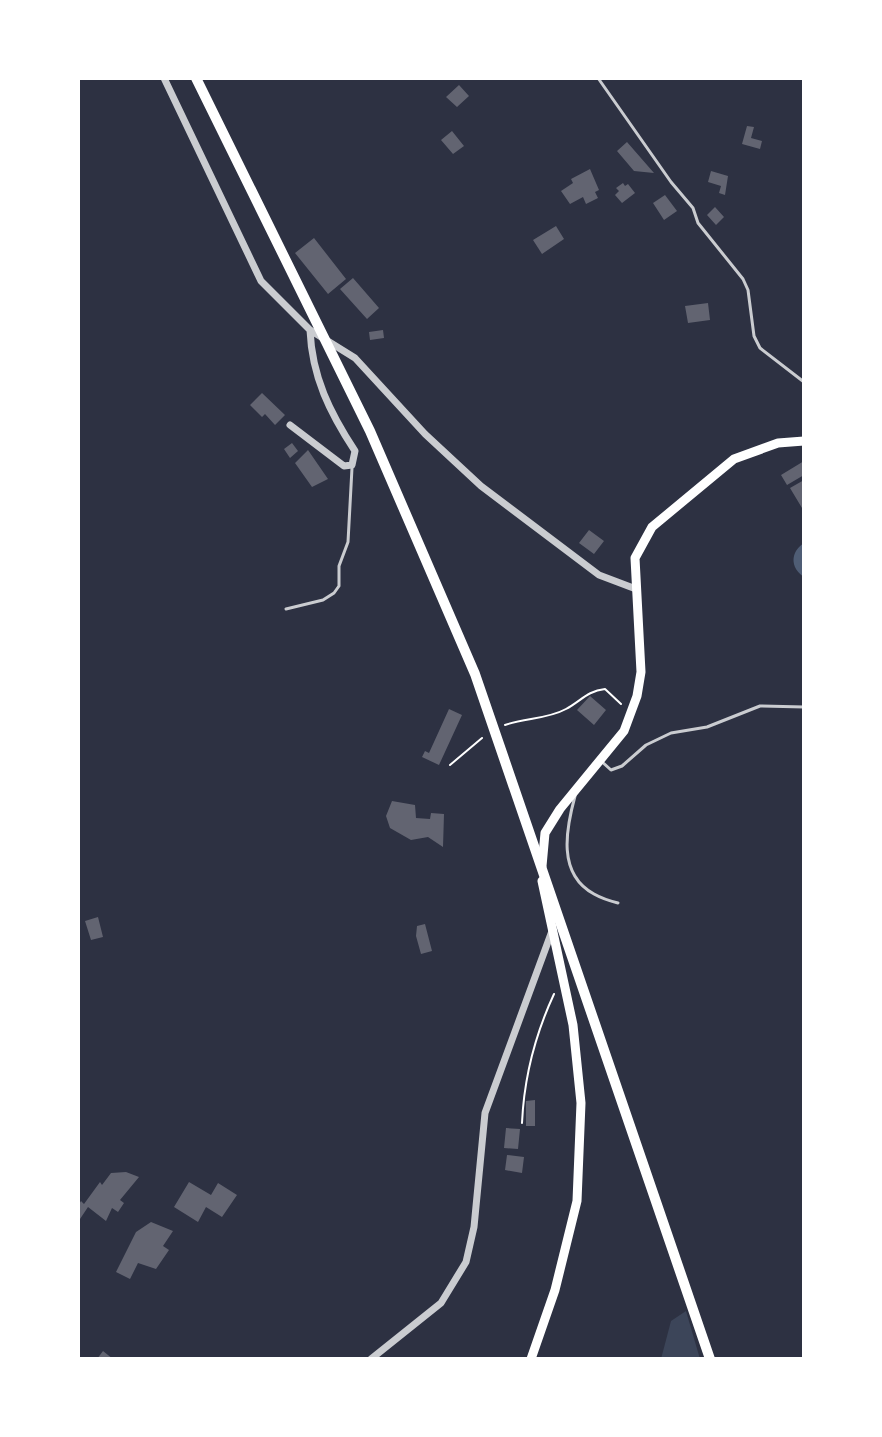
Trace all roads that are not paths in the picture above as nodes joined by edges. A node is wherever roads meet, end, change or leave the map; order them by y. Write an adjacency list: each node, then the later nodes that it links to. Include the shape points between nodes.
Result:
1 (164, 78): 4 (street, via 261,281)
2 (196, 78): 18 (main road, via 370,431 475,674)
3 (598, 78): 5 (lane, via 743,279 760,348)
4 (310, 330): 8 (street, via 321,390 355,451); 9 (street, via 355,358 481,486 599,575)
5 (804, 382)
6 (290, 425): 8 (street, via 344,466)
7 (804, 441): 9 (main road, via 778,443 734,459 652,527 635,558)
8 (352, 465): 10 (lane, via 348,542 339,566 339,586 323,600)
9 (636, 589): 12 (main road, via 641,672 624,731)
10 (286, 609)
11 (804, 707): 12 (lane, via 760,706 707,727 671,733 611,770)
12 (601, 761): 13 (main road)
13 (577, 789): 14 (lane, via 566,854 573,873 592,893); 15 (main road, via 545,833 542,882)
14 (618, 903)
15 (552, 929): 16 (street, via 485,1113 466,1262 441,1303); 17 (main road, via 573,1025 581,1103 577,1201)
16 (371, 1359)
17 (531, 1359)
18 (710, 1359)

